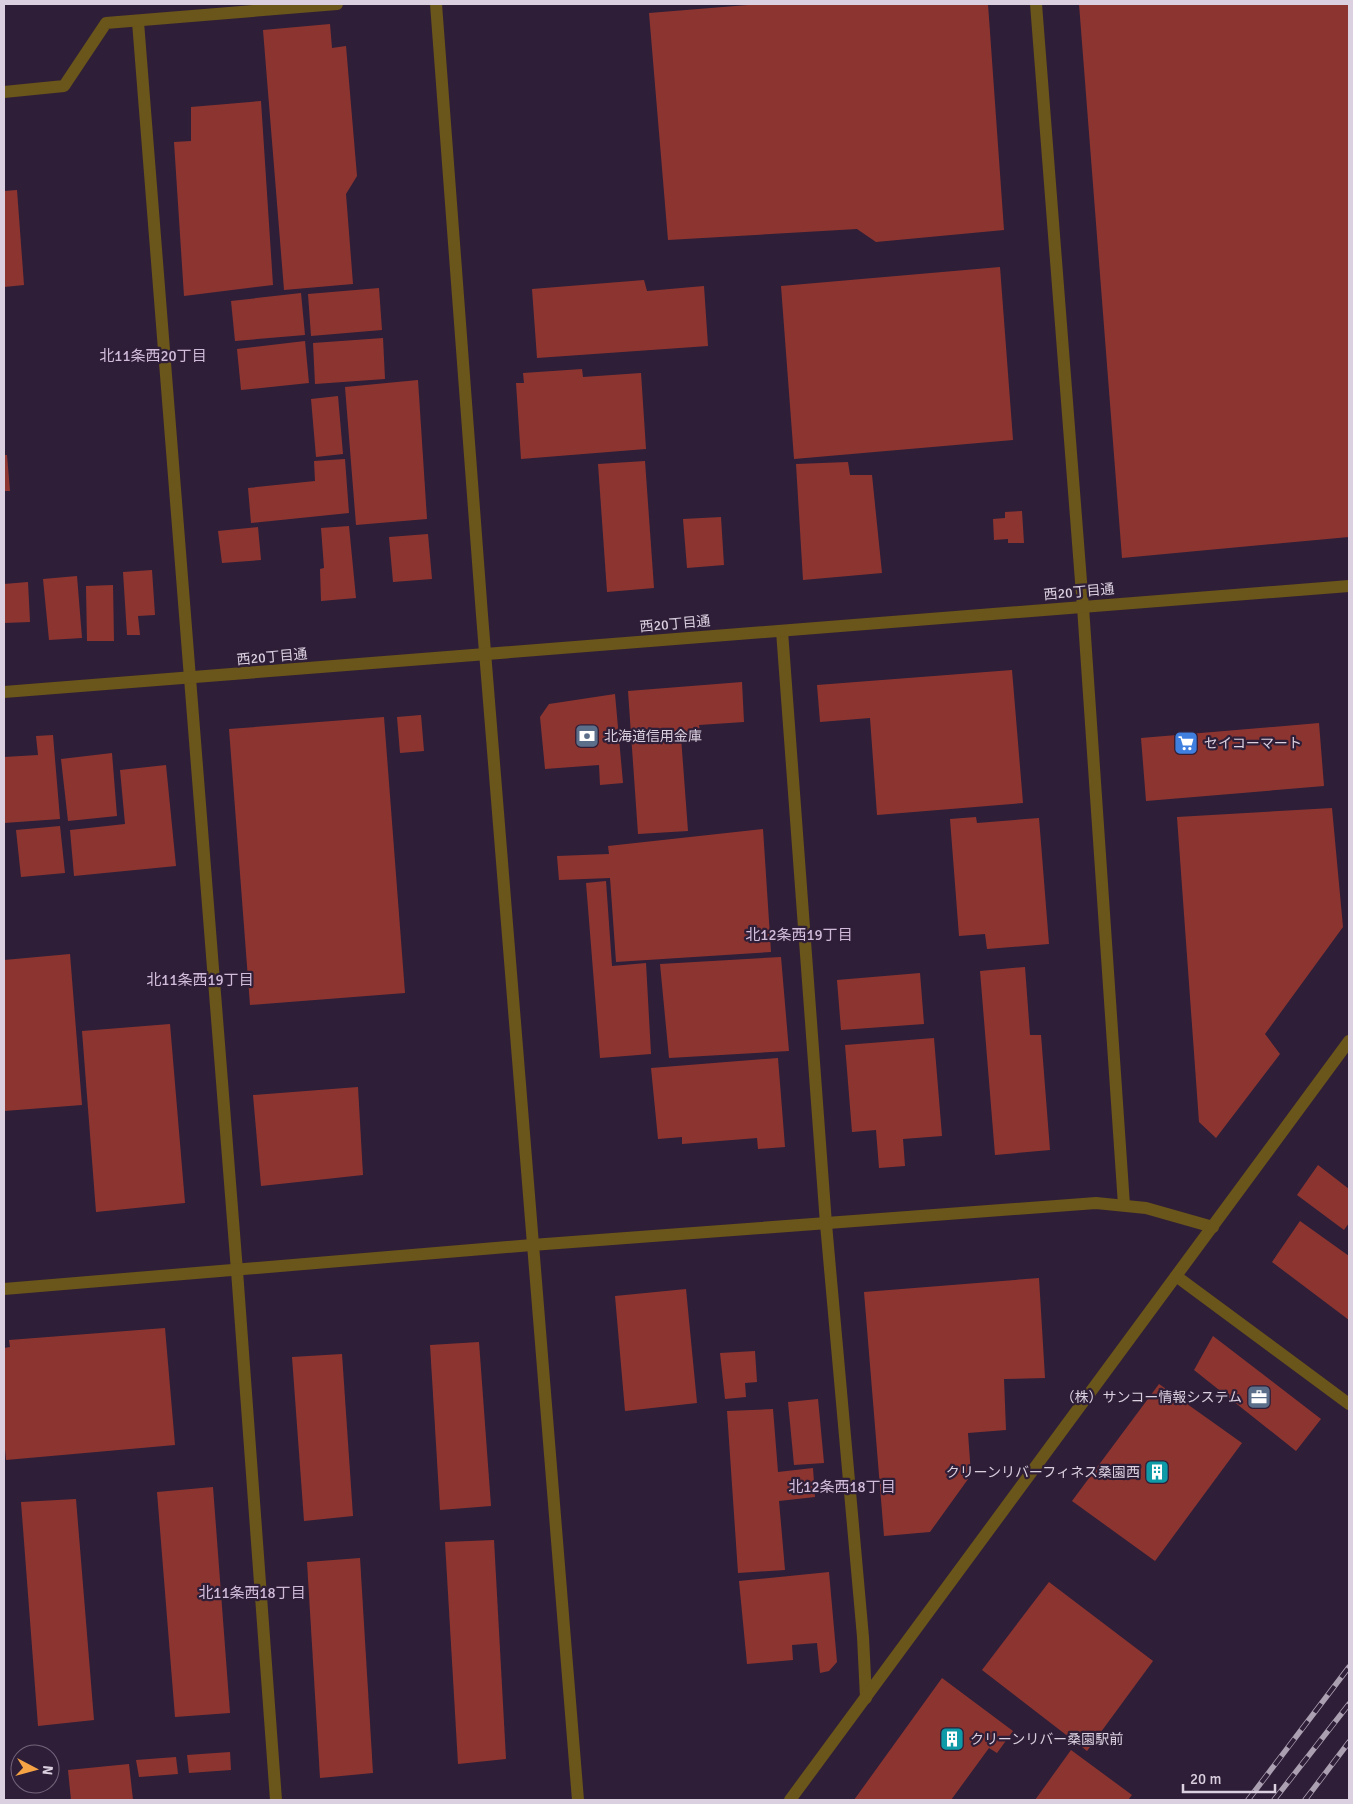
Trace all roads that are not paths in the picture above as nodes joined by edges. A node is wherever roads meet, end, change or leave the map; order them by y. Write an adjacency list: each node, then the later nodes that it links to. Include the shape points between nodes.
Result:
1 (337, 4): 4 (street)
2 (436, 4): 9 (street)
3 (1036, 4): 7 (street)
4 (138, 22): 5 (street, via 106,23 64,86); 10 (street)
5 (4, 92)
6 (1349, 586): 7 (street, 西20丁目通)
7 (1083, 607): 8 (street, 西20丁目通); 13 (street)
8 (782, 631): 9 (street, 西20丁目通); 14 (street)
9 (486, 655): 10 (street, 西20丁目通); 16 (street)
10 (189, 678): 11 (street, 西20丁目通); 17 (street)
11 (4, 692)
12 (1349, 1041): 15 (street)
13 (1124, 1205): 14 (street, via 1096,1204); 15 (street)
14 (826, 1224): 16 (street); 21 (street)
15 (1213, 1227): 18 (street)
16 (532, 1245): 17 (street); 23 (street)
17 (237, 1271): 19 (street); 22 (street)
18 (1176, 1276): 20 (street); 21 (street)
19 (4, 1289)
20 (1349, 1404)
21 (866, 1698): 24 (street)
22 (276, 1800)
23 (578, 1800)
24 (790, 1800)

